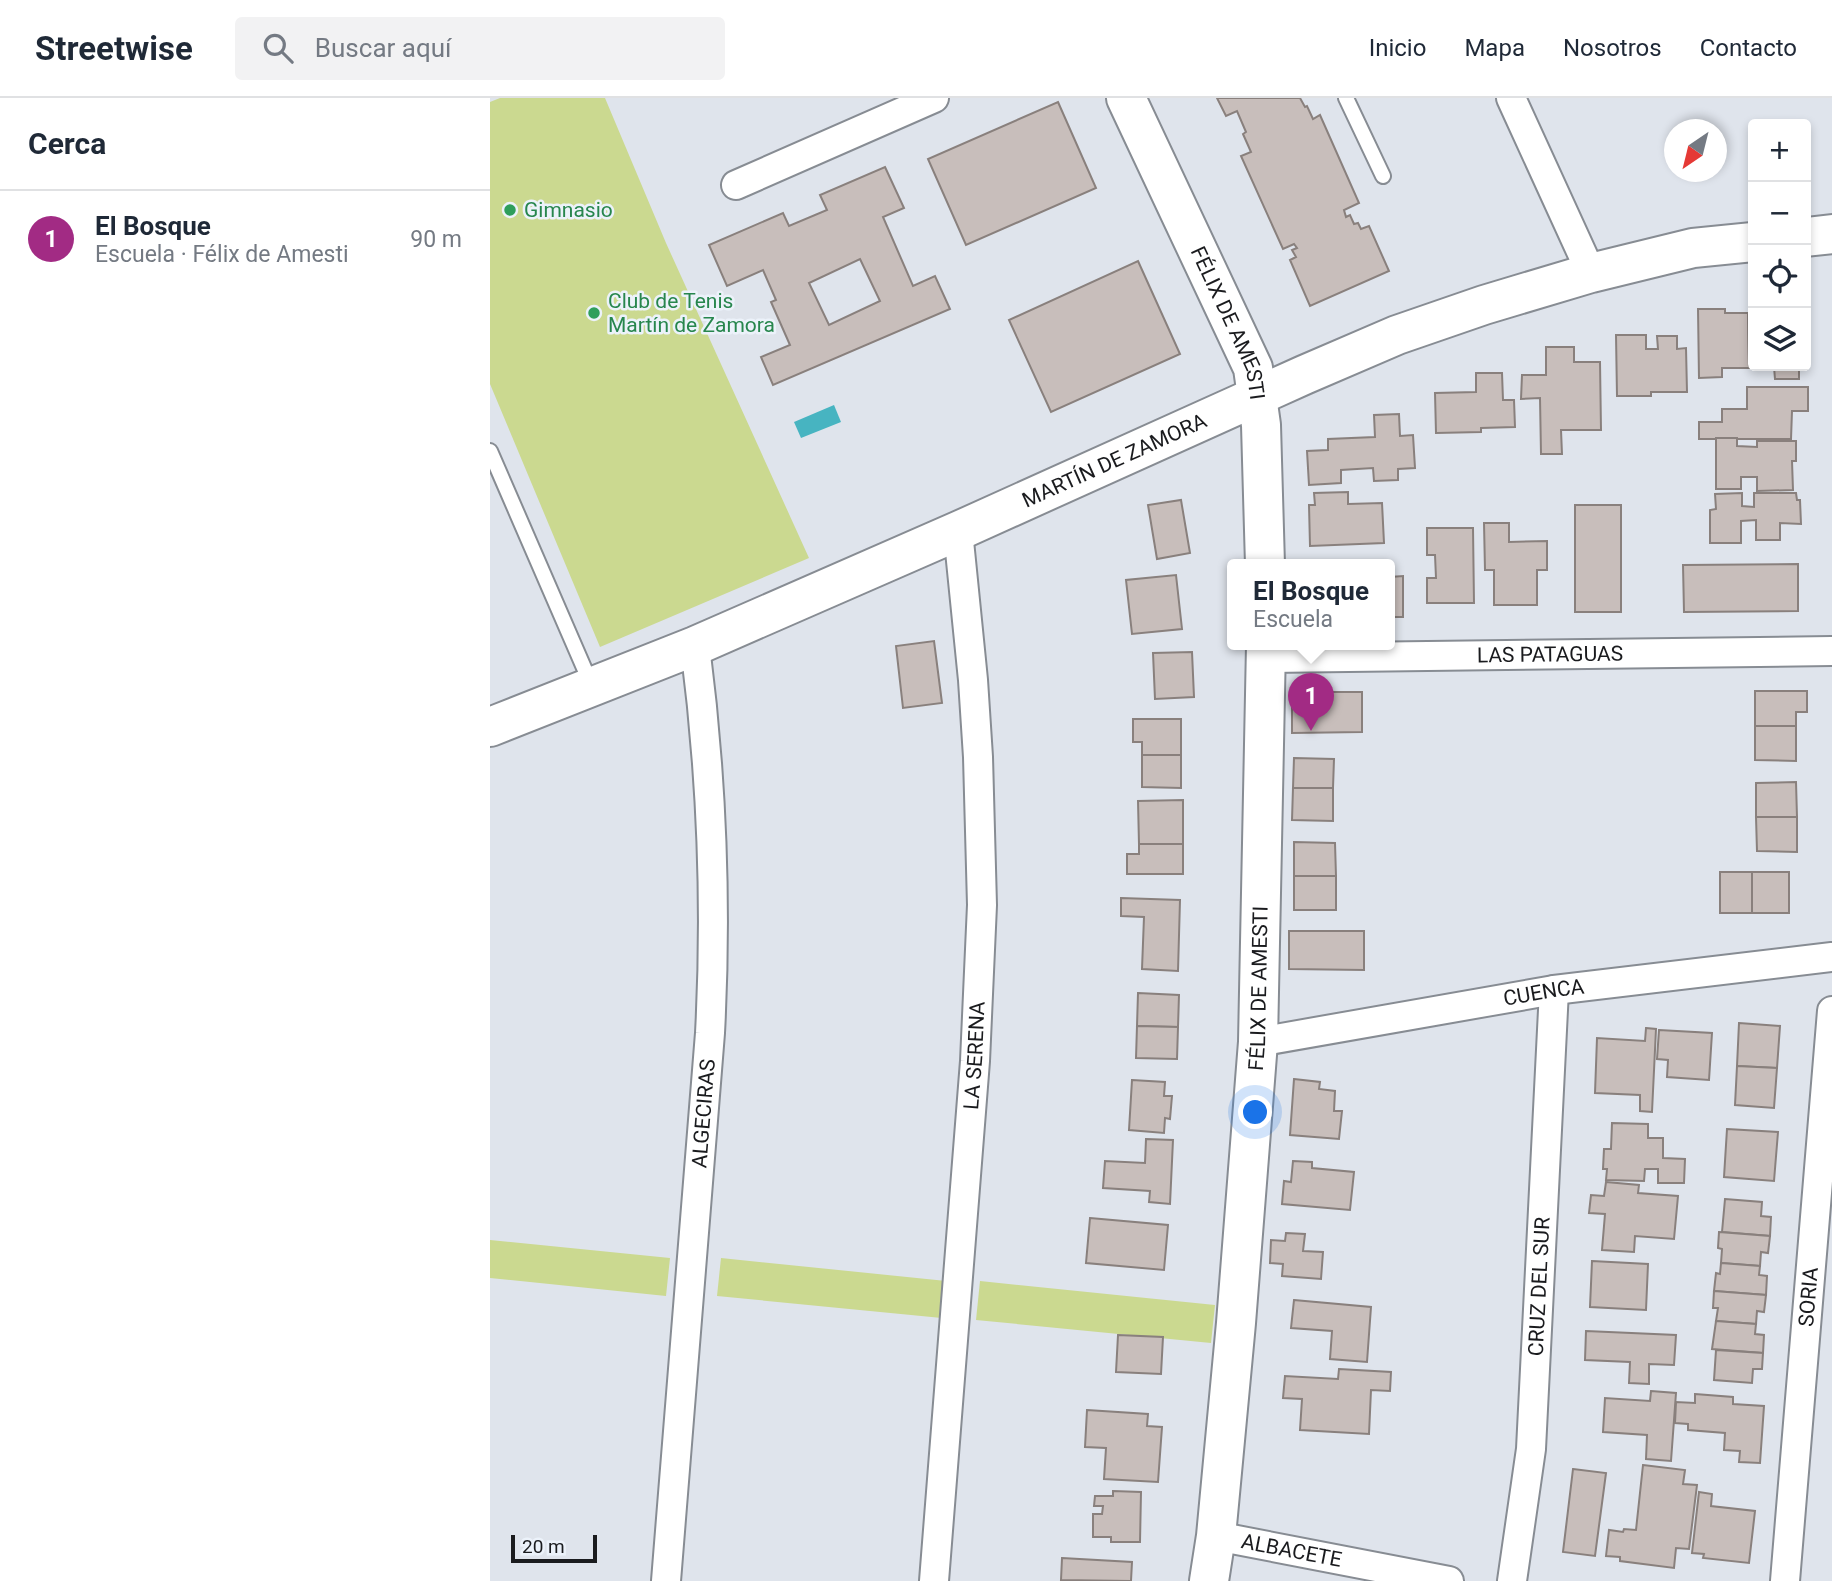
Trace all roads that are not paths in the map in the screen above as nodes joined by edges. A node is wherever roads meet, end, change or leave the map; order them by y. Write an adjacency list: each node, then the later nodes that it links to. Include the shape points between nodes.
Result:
1 (934, 98): 6 (street)
2 (1346, 98): 5 (lane)
3 (1511, 98): 10 (street)
4 (1134, 100): 11 (street, FÉLIX DE AMESTI, via 1253,368)
5 (1383, 176)
6 (736, 185)
7 (1832, 234): 8 (street)
8 (1811, 236)
9 (1748, 242): 10 (street, MARTÍN DE ZAMORA, via 1693,248)
10 (1591, 272): 11 (street, MARTÍN DE ZAMORA, via 1397,335)
11 (1258, 395): 13 (street, MARTÍN DE ZAMORA); 14 (street, FÉLIX DE AMESTI)
12 (490, 451): 18 (lane)
13 (958, 531): 15 (street, MARTÍN DE ZAMORA); 26 (street, LA SERENA, via 978,757 981,944)
14 (1265, 559)
15 (695, 646): 18 (street, MARTÍN DE ZAMORA); 25 (street, ALGECIRAS, via 712,822 713,963)
16 (1832, 650): 17 (street, LAS PATAGUAS)
17 (1266, 652): 23 (street, FÉLIX DE AMESTI)
18 (592, 685): 19 (street, MARTÍN DE ZAMORA)
19 (490, 727)
20 (1832, 957): 21 (street, CUENCA)
21 (1555, 990): 23 (street, CUENCA); 29 (street, CRUZ DEL SUR, via 1531,1448)
22 (1832, 1011): 30 (street, SORIA)
23 (1258, 1042): 24 (street, FÉLIX DE AMESTI)
24 (1216, 1536): 27 (street, FÉLIX DE AMESTI); 28 (street, ALBACETE)
25 (666, 1581)
26 (934, 1581)
27 (1209, 1581)
28 (1449, 1581)
29 (1512, 1581)
30 (1785, 1581)

